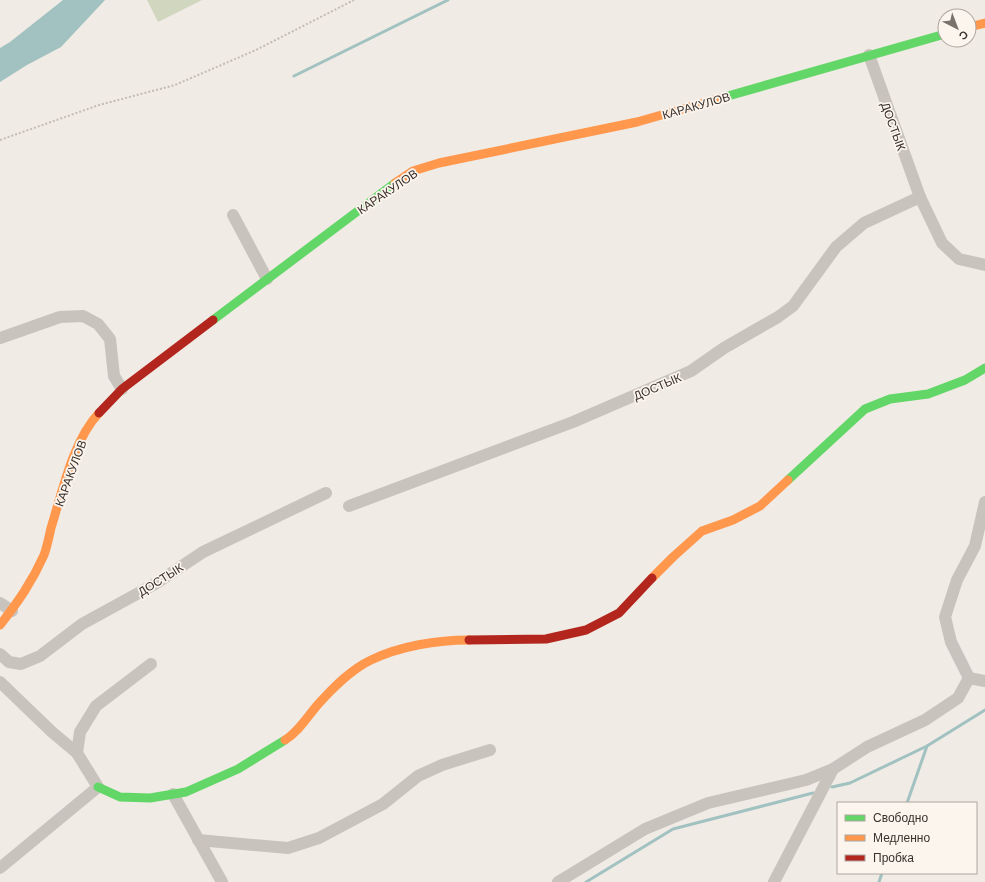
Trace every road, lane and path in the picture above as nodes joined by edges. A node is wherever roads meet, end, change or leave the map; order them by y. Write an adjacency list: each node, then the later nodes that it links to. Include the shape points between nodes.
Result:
1 (354, 0): 4 (path, via 256,50 176,85 99,105)
2 (937, 36): 3 (main road, КАРАКУЛОВ)
3 (869, 55): 5 (street, ДОСТЫК); 8 (main road, КАРАКУЛОВ, via 637,122 439,163 413,171)
4 (0, 140)
5 (920, 197): 7 (street, ДОСТЫК, via 942,243 959,259); 14 (street, ДОСТЫК, via 864,223 836,247 793,306 691,371 573,422)
6 (234, 215): 8 (street)
7 (985, 264)
8 (267, 279): 11 (main road, КАРАКУЛОВ)
9 (0, 338): 11 (street, via 60,317 83,316 98,324 110,339 114,376)
10 (985, 368): 27 (main road, via 965,380 928,394 890,399 864,409 760,506 702,532 619,613 586,630 546,640 461,640 405,646 370,660 341,680 312,710 292,736 238,769 186,792)
11 (122, 389): 16 (main road, КАРАКУЛОВ, via 93,419 80,441 65,481 44,554 27,589)
12 (326, 493): 18 (street, ДОСТЫК, via 204,552 155,584 82,624 40,656 21,664 9,662)
13 (985, 502): 20 (street, via 975,546 956,580 945,617 951,642)
14 (349, 506)
15 (0, 603): 16 (street)
16 (12, 610): 17 (main road, КАРАКУЛОВ)
17 (0, 625)
18 (0, 654)
19 (150, 664): 24 (street, via 96,706 80,732)
20 (970, 678): 21 (street); 25 (street, via 958,698 925,720 867,747)
21 (985, 681)
22 (0, 682): 24 (street)
23 (490, 750): 28 (street, via 442,765 418,776 383,804 319,838 288,848)
24 (77, 753): 26 (street)
25 (833, 769): 31 (street, via 806,780 708,803 645,829); 32 (street)
26 (98, 787): 27 (main road, via 120,797 150,798); 29 (street)
27 (173, 794): 28 (street)
28 (198, 840): 30 (street)
29 (0, 868)
30 (222, 882)
31 (558, 882)
32 (774, 882)

